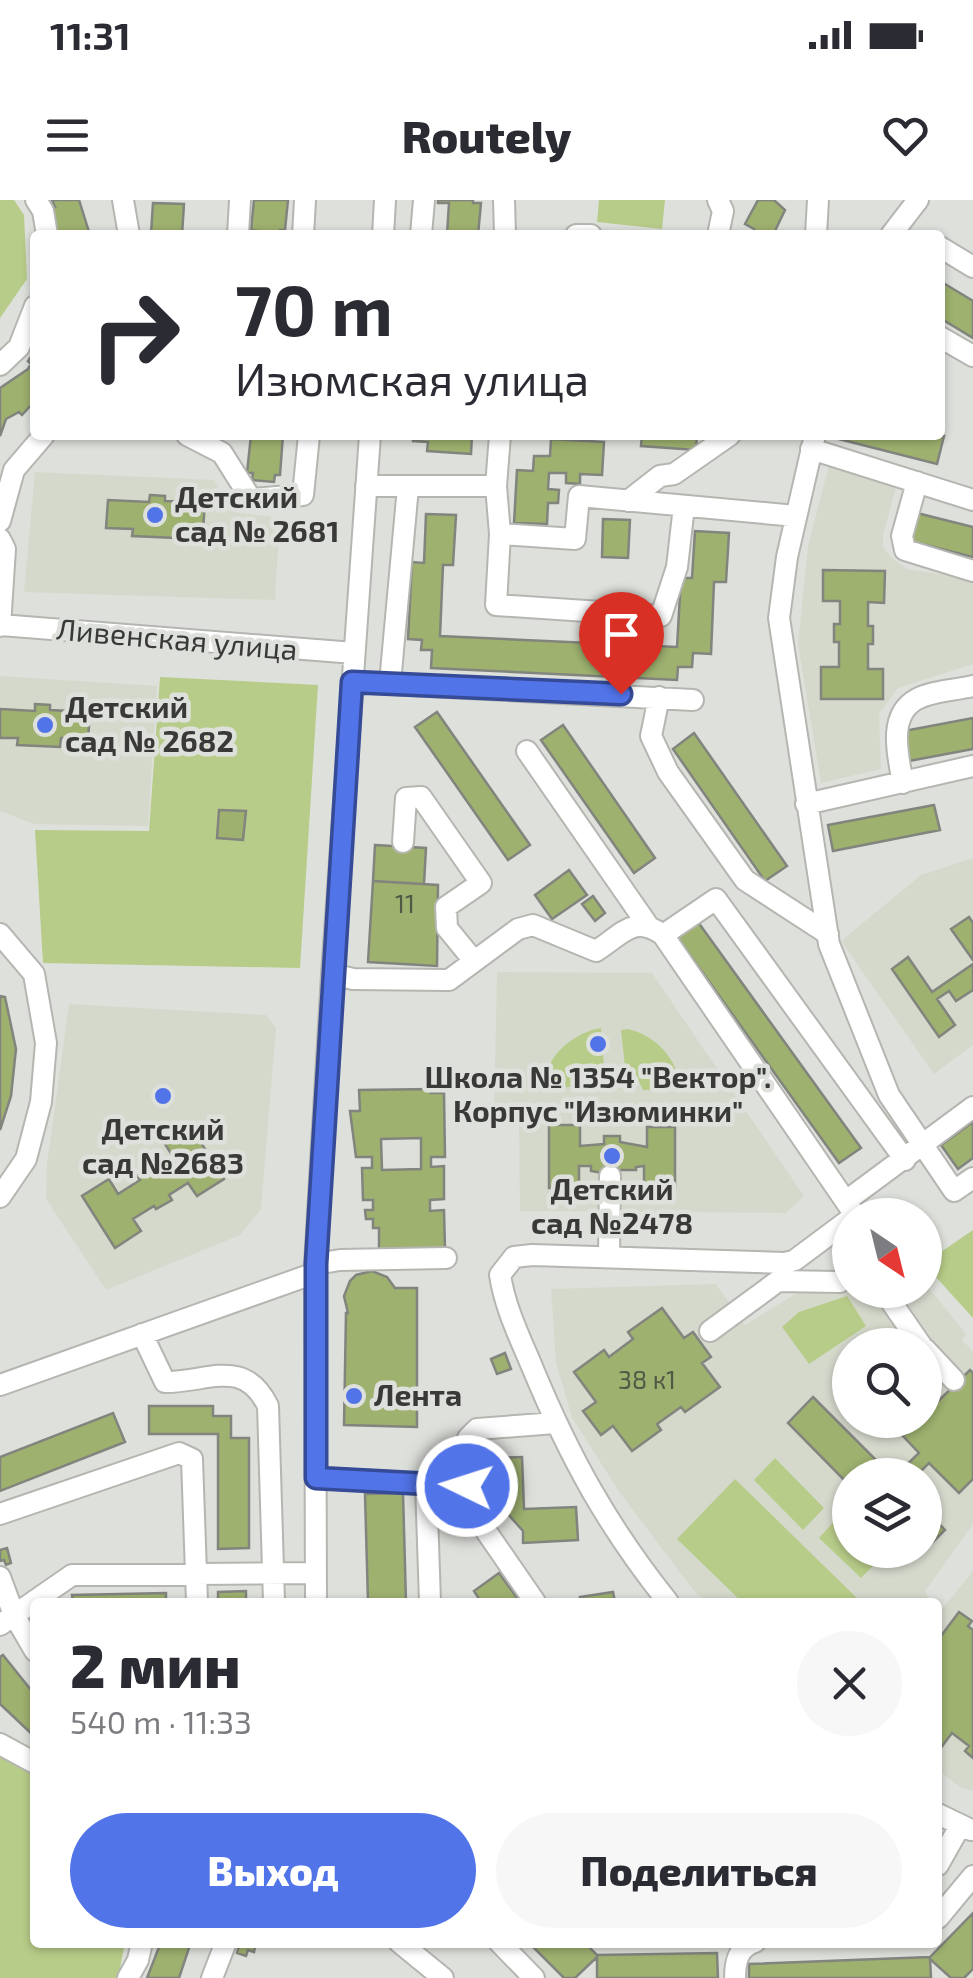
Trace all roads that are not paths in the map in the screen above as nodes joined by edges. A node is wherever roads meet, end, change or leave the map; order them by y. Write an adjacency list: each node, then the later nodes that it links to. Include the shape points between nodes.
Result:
1 (36, 200): 11 (street)
2 (123, 200): 12 (street)
3 (240, 200): 13 (street)
4 (305, 200): 14 (street)
5 (385, 200): 15 (street)
6 (424, 200): 16 (street)
7 (504, 200): 17 (street)
8 (718, 200): 18 (street)
9 (818, 200): 19 (street)
10 (918, 200): 20 (street)
11 (46, 230)
12 (128, 230)
13 (238, 230)
14 (303, 230)
15 (383, 230)
16 (422, 230)
17 (505, 230)
18 (719, 230)
19 (816, 230)
20 (904, 230)
21 (945, 250): 22 (street)
22 (973, 267)
23 (30, 320): 26 (street, via 20,347)
24 (945, 340): 25 (street)
25 (973, 356)
26 (0, 364)
27 (40, 440): 44 (street, via 14,470)
28 (197, 440): 29 (street, via 222,453 251,500 303,495)
29 (308, 440)
30 (370, 440): 37 (street)
31 (500, 440): 35 (street)
32 (511, 440): 35 (street)
33 (723, 440): 40 (street)
34 (813, 442): 36 (street); 43 (street)
35 (499, 457): 38 (street)
36 (918, 482): 41 (street); 47 (street, via 902,536 905,550)
37 (366, 486): 39 (street); 49 (street)
38 (496, 486): 39 (street); 45 (street)
39 (408, 487): 51 (street)
40 (628, 500): 42 (street); 45 (street, via 579,496 575,539)
41 (973, 500)
42 (684, 506): 43 (street); 45 (street, via 677,567 661,616 496,605)
43 (796, 516): 58 (street, via 779,618)
44 (0, 521)
45 (500, 534)
46 (0, 540): 48 (street)
47 (973, 571)
48 (0, 626): 49 (street, Ливенская улица)
49 (354, 652): 50 (street)
50 (352, 682): 51 (street); 66 (street)
51 (390, 682): 53 (street)
52 (973, 686): 57 (street, via 916,700 899,718)
53 (659, 696): 54 (street); 60 (street, via 650,736)
54 (694, 700)
55 (527, 751): 62 (street)
56 (973, 766): 57 (street)
57 (903, 783): 58 (street)
58 (806, 804): 64 (street)
59 (403, 842): 65 (street, via 406,798 421,796 481,883 446,907 448,928)
60 (744, 880): 61 (street); 64 (street)
61 (716, 899): 62 (street); 69 (street)
62 (655, 929): 65 (street, via 638,924 596,951 533,924); 73 (street)
63 (0, 934): 72 (street, via 34,974 46,1043 41,1102 26,1159)
64 (828, 934): 68 (street, via 888,1096)
65 (474, 961): 66 (street, via 449,980)
66 (332, 974): 78 (street)
67 (973, 1107): 68 (street)
68 (923, 1146): 69 (street); 71 (street, via 954,1191)
69 (904, 1160): 74 (street)
70 (610, 1176): 76 (street)
71 (973, 1178)
72 (0, 1197)
73 (840, 1198)
74 (865, 1198)
75 (832, 1227): 76 (street, via 785,1262)
76 (609, 1256): 85 (street, via 514,1257 500,1275)
77 (446, 1258): 78 (street, via 340,1260)
78 (315, 1269): 81 (street); 86 (street)
79 (832, 1282): 80 (street, via 778,1281)
80 (710, 1331)
81 (142, 1334): 84 (street); 91 (street, via 165,1382 217,1375 242,1377 258,1387 268,1406)
82 (942, 1367): 83 (street)
83 (954, 1380)
84 (0, 1385)
85 (555, 1422): 88 (street, via 477,1429 468,1438); 100 (street, via 626,1549)
86 (316, 1478): 87 (street); 92 (street)
87 (426, 1484): 88 (street); 98 (street)
88 (467, 1486): 99 (street, via 466,1502)
89 (0, 1514): 90 (street, via 179,1453 192,1459)
90 (196, 1572): 91 (street); 94 (street, via 72,1575); 95 (street)
91 (273, 1573): 92 (street); 96 (street)
92 (316, 1573): 97 (street)
93 (0, 1576): 102 (street)
94 (39, 1598)
95 (197, 1598)
96 (274, 1598)
97 (316, 1598)
98 (430, 1598)
99 (532, 1598)
100 (665, 1598)
101 (30, 1604): 102 (street)
102 (7, 1620): 103 (street)
103 (30, 1645)
104 (0, 1744): 105 (street)
105 (30, 1760)
106 (942, 1816): 107 (street)
107 (967, 1828): 108 (street)
108 (942, 1860)
109 (973, 1876): 110 (street)
110 (942, 1913)
111 (141, 1948): 117 (street)
112 (224, 1948): 118 (street)
113 (405, 1948): 116 (street)
114 (505, 1948): 119 (street)
115 (744, 1948): 120 (street, via 735,1960)
116 (429, 1974)
117 (128, 1978)
118 (212, 1978)
119 (534, 1978)
120 (735, 1978)

